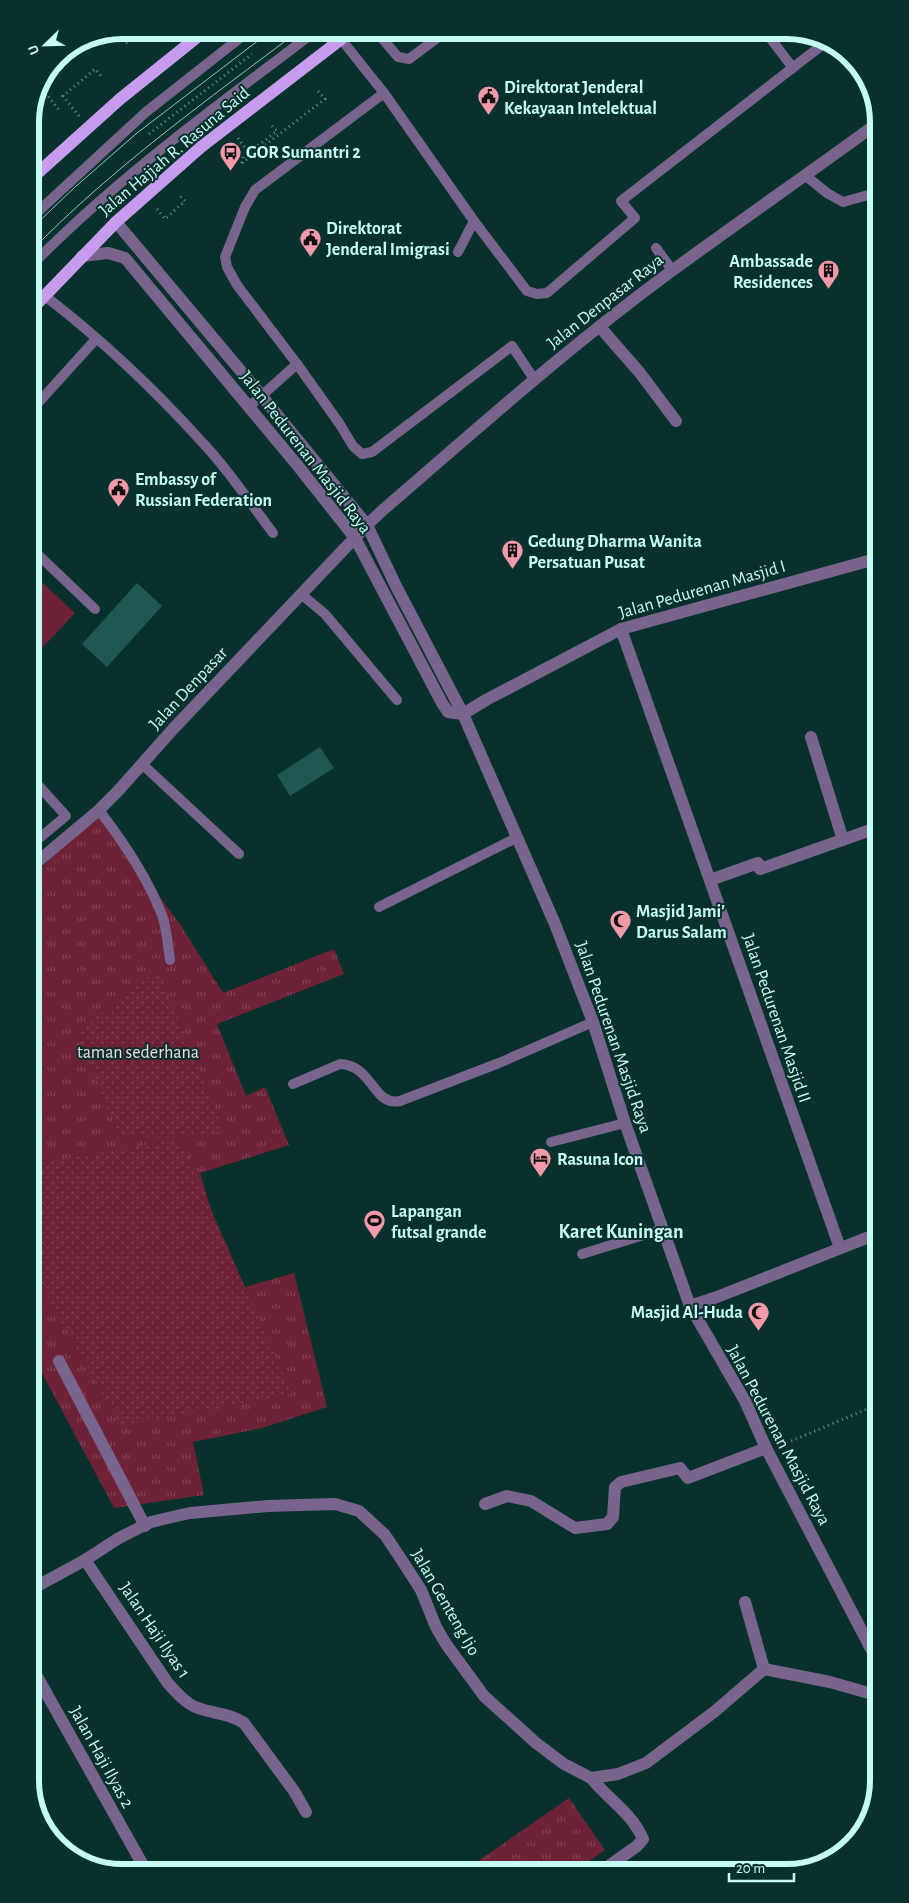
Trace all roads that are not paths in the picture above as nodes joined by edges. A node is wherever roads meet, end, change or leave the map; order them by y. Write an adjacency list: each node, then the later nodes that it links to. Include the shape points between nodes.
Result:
1 (195, 39): 12 (main road, via 120,98)
2 (239, 39): 15 (lane, via 146,112)
3 (304, 39): 21 (lane, via 170,142)
4 (341, 39): 10 (lane); 17 (main road, Jalan Hajjah R. Rasuna Said, via 201,148)
5 (383, 39): 6 (lane, via 398,57 409,59)
6 (436, 39)
7 (771, 39): 9 (lane)
8 (821, 46): 9 (lane)
9 (793, 68): 16 (lane, via 621,201 635,218 546,292 537,294 527,290)
10 (384, 92): 16 (lane); 27 (lane, via 256,190 245,207 224,257 237,285)
11 (870, 129): 13 (street, Jalan Denpasar Raya)
12 (39, 172)
13 (806, 176): 14 (lane, via 843,202); 22 (street, Jalan Denpasar Raya)
14 (870, 194)
15 (39, 211)
16 (474, 221): 19 (lane)
17 (116, 222): 20 (main road, Jalan Hajjah R. Rasuna Said); 29 (street, Jalan Pedurenan Masjid Raya)
18 (656, 248): 22 (lane)
19 (458, 252)
20 (82, 256): 23 (main road, Jalan Hajjah R. Rasuna Said); 31 (street, Jalan Pedurenan Masjid Raya, via 108,253 125,258)
21 (39, 258)
22 (672, 270): 25 (street, Jalan Denpasar Raya)
23 (45, 296): 24 (main road, Jalan Hajjah R. Rasuna Said); 26 (lane)
24 (39, 302)
25 (600, 327): 28 (street, Jalan Denpasar Raya); 32 (street)
26 (96, 339): 30 (lane); 34 (lane, via 203,443)
27 (297, 364): 28 (lane, via 353,446 362,454 372,452 512,346); 29 (lane)
28 (534, 379): 33 (street, Jalan Denpasar Raya)
29 (261, 395): 31 (lane); 33 (street, Jalan Pedurenan Masjid Raya)
30 (39, 402)
31 (249, 407): 35 (street, Jalan Pedurenan Masjid Raya)
32 (676, 421)
33 (367, 525): 35 (street, Jalan Denpasar); 42 (street, Jalan Pedurenan Masjid Raya)
34 (273, 533)
35 (355, 538): 38 (street, Jalan Denpasar); 42 (street, Jalan Pedurenan Masjid Raya, via 442,703 448,712)
36 (39, 556): 39 (lane)
37 (870, 560): 40 (street, Jalan Pedurenan Masjid I)
38 (301, 594): 41 (lane, via 325,614); 44 (street, Jalan Denpasar)
39 (95, 609)
40 (621, 629): 42 (street, Jalan Pedurenan Masjid I); 53 (street, Jalan Pedurenan Masjid II)
41 (397, 700)
42 (463, 714): 49 (street, Jalan Pedurenan Masjid Raya)
43 (811, 737): 50 (street)
44 (142, 764): 46 (street, Jalan Denpasar); 51 (lane)
45 (39, 786): 48 (lane, via 66,816)
46 (99, 810): 52 (street, Jalan Denpasar); 55 (lane, via 149,887 163,916)
47 (870, 830): 50 (street)
48 (39, 838)
49 (516, 838): 54 (lane); 56 (street, Jalan Pedurenan Masjid Raya, via 555,924)
50 (843, 840): 53 (street, via 760,869 758,863)
51 (239, 854)
52 (39, 860)
53 (710, 880): 62 (street, Jalan Pedurenan Masjid II)
54 (379, 907)
55 (170, 960)
56 (593, 1022): 57 (lane, via 499,1063 394,1103 379,1094 361,1071 345,1064); 58 (street, Jalan Pedurenan Masjid Raya)
57 (294, 1084)
58 (625, 1123): 59 (lane); 60 (street, Jalan Pedurenan Masjid Raya)
59 (551, 1142)
60 (663, 1230): 63 (lane); 64 (street, Jalan Pedurenan Masjid Raya)
61 (870, 1236): 62 (street)
62 (840, 1248): 64 (street)
63 (582, 1254)
64 (690, 1306): 66 (street, Jalan Pedurenan Masjid Raya, via 745,1401)
65 (59, 1361): 68 (street)
66 (766, 1450): 67 (street, via 688,1478 680,1468 621,1482 615,1487 613,1517 607,1524 575,1528 531,1501 507,1496); 72 (street, Jalan Pedurenan Masjid Raya)
67 (485, 1504)
68 (145, 1526): 69 (street, Jalan Genteng Ijo); 76 (street, Jalan Genteng Ijo, via 190,1513 268,1506 335,1504 359,1511 385,1536 403,1562 421,1590 446,1644 484,1696 536,1743 564,1764)
69 (85, 1560): 70 (street, Jalan Genteng Ijo); 77 (street, Jalan Haji Ilyas 1, via 167,1682 196,1708 244,1723)
70 (39, 1585)
71 (745, 1602): 73 (street)
72 (870, 1635)
73 (764, 1669): 75 (street); 76 (street, via 646,1763 618,1774)
74 (39, 1680): 78 (street, Jalan Haji Ilyas 2)
75 (870, 1693)
76 (591, 1778): 79 (street, via 624,1811 643,1839)
77 (306, 1812)
78 (142, 1864)
79 (611, 1864)

